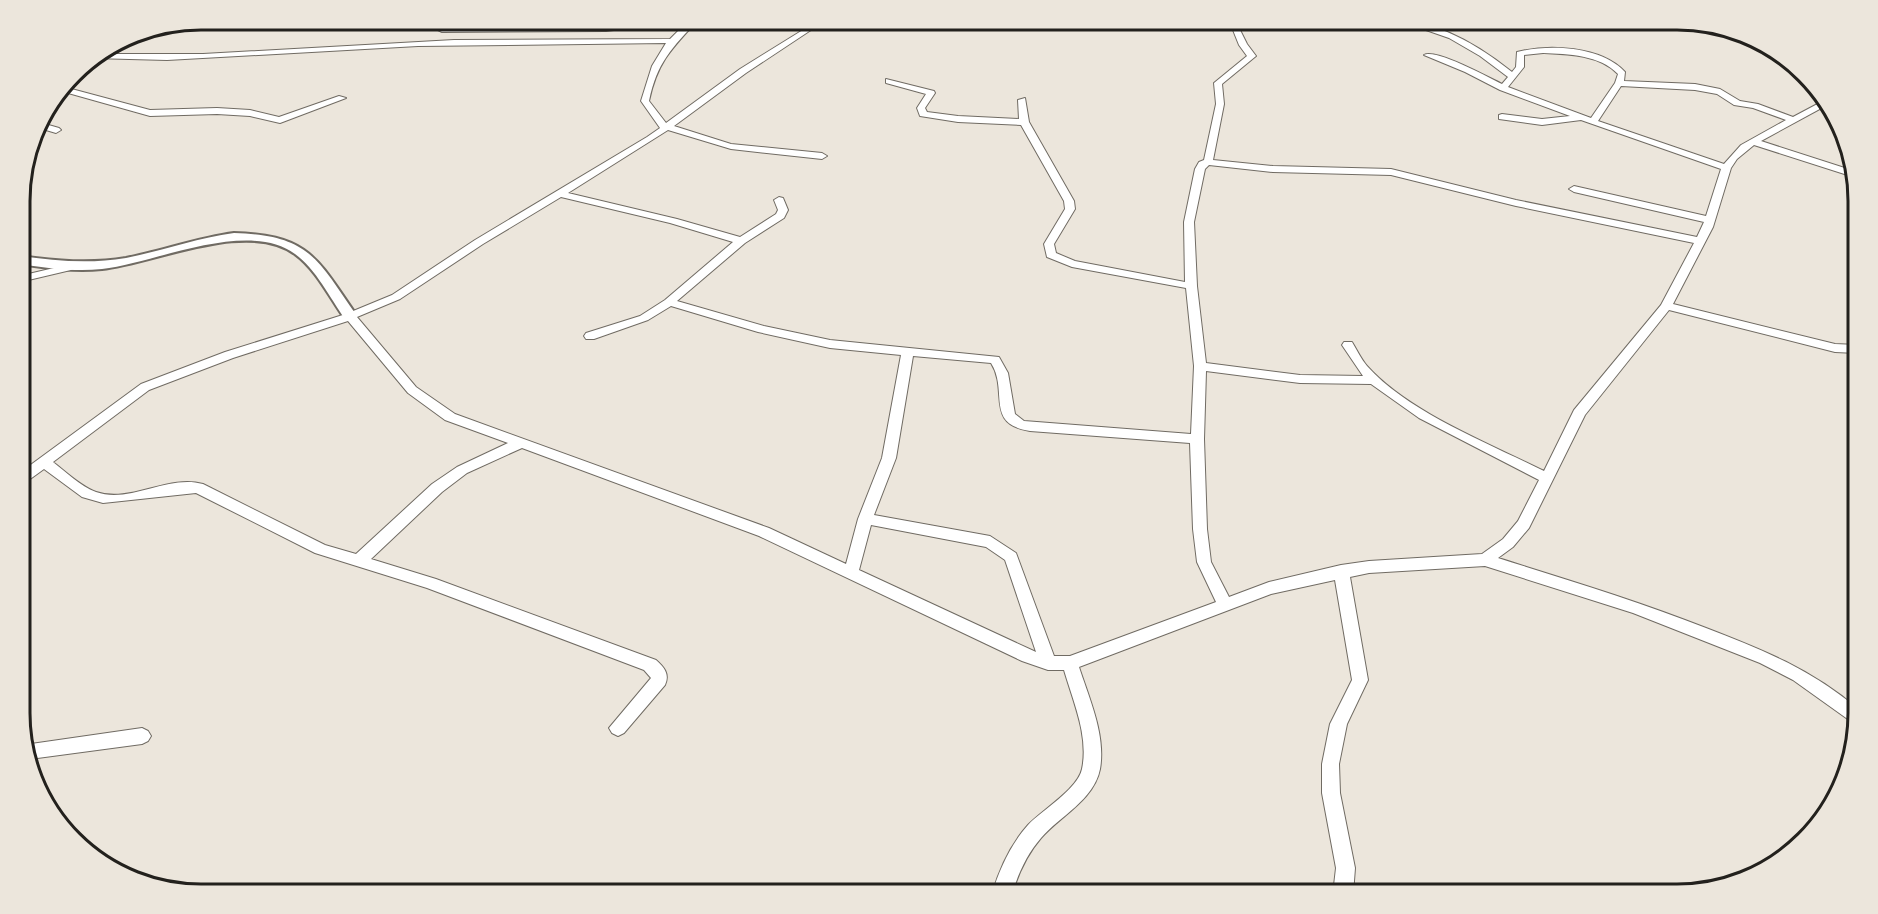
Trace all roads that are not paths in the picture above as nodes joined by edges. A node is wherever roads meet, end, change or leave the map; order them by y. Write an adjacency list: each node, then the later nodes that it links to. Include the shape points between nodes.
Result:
1 (682, 30): 5 (street)
2 (810, 30): 22 (street, via 743,71)
3 (1236, 30): 26 (street, via 1252,56 1218,84 1220,104)
4 (1434, 30): 8 (street, via 1470,45)
5 (669, 41): 6 (street, via 383,45 251,55); 22 (street, via 651,75 645,101)
6 (110, 56)
7 (1428, 56): 11 (street)
8 (1512, 76): 10 (street, via 1520,67 1520,54 1540,49 1570,52 1612,65 1622,74); 11 (street)
9 (889, 81): 19 (street, via 931,93 921,108 923,114)
10 (1619, 83): 18 (street, via 1720,92 1737,103); 20 (street)
11 (1503, 88): 17 (street)
12 (70, 91): 13 (street, via 150,113 216,111 280,120)
13 (342, 98)
14 (1022, 100): 19 (street)
15 (1819, 106): 18 (street)
16 (1502, 117): 17 (street, via 1542,122)
17 (1582, 118): 20 (street)
18 (1794, 120): 24 (street)
19 (1024, 122): 38 (street, via 1070,201 1070,209 1049,244 1051,255 1072,264)
20 (1593, 122): 27 (street)
21 (47, 127): 23 (street)
22 (664, 127): 25 (street, via 736,147); 30 (street)
23 (56, 130)
24 (1754, 142): 27 (street, via 1733,157); 28 (street)
25 (822, 156)
26 (1208, 162): 34 (street, via 1274,169 1390,172 1506,201); 38 (street, via 1200,168 1189,222)
27 (1726, 168): 32 (street)
28 (1845, 172)
29 (1574, 189): 32 (street)
30 (561, 194): 33 (street); 41 (street, via 478,242 396,297)
31 (780, 200): 33 (street, via 780,216)
32 (1710, 220): 34 (street)
33 (741, 241): 39 (street)
34 (1701, 241): 40 (street)
35 (30, 261): 36 (street)
36 (71, 267): 37 (street); 41 (street, via 134,261 225,237 264,238 302,253)
37 (30, 277)
38 (1191, 286): 46 (street)
39 (669, 302): 42 (street, via 644,318); 45 (street, via 830,344)
40 (1666, 306): 44 (street); 52 (street, via 1579,413)
41 (350, 316): 49 (street, via 412,390 450,417); 50 (street, via 145,387)
42 (590, 336)
43 (1348, 345): 47 (street)
44 (1848, 348)
45 (907, 353): 48 (street, via 995,360 1000,367 1009,416 1017,424); 53 (street, via 889,458)
46 (1200, 366): 47 (street, via 1300,379); 48 (street)
47 (1374, 380): 52 (street, via 1423,414)
48 (1197, 439): 58 (street, via 1204,562)
49 (521, 443): 55 (street, via 462,471 437,488); 57 (street, via 764,532)
50 (43, 462): 51 (street); 55 (street, via 93,496 198,488 303,543)
51 (30, 472)
52 (1547, 478): 54 (street, via 1524,524 1508,543)
53 (865, 519): 57 (street); 59 (street, via 990,542 1004,550 1011,557)
54 (1485, 560): 56 (street); 61 (street, via 1638,608 1766,658 1800,675)
55 (359, 561): 62 (street, via 431,583 650,665 658,672 659,680)
56 (1341, 571): 58 (street, via 1269,588); 66 (street, via 1359,680 1358,692 1341,718 1331,753 1330,783)
57 (851, 572): 59 (street)
58 (1225, 604): 60 (street)
59 (1048, 663): 60 (street)
60 (1070, 663): 65 (street, via 1091,740 1091,772 1074,795 1036,831 1010,865)
61 (1848, 710)
62 (618, 728)
63 (142, 736): 64 (street)
64 (34, 751)
65 (1005, 884)
66 (1346, 884)

